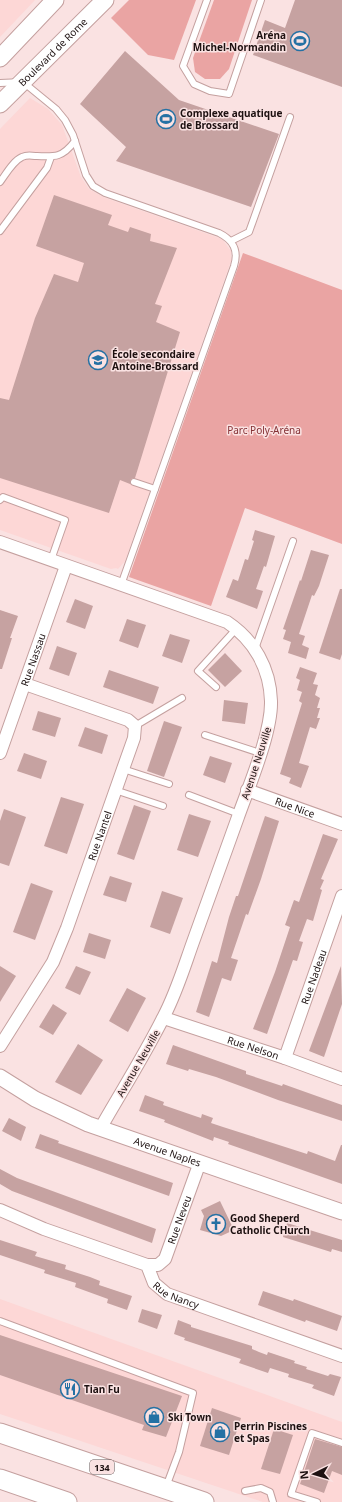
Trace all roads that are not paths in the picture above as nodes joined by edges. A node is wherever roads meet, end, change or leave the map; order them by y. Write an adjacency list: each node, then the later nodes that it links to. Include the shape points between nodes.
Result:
1 (55, 0): 5 (main road)
2 (105, 0): 6 (main road, Boulevard de Rome)
3 (207, 0): 4 (lane, via 183,66 194,84 210,91 229,94)
4 (261, 0)
5 (0, 58)
6 (23, 82): 7 (lane); 8 (main road, Boulevard de Rome); 10 (lane, via 63,116)
7 (0, 83)
8 (0, 104)
9 (290, 117): 14 (lane, via 249,232)
10 (75, 141): 11 (lane, via 63,154); 14 (lane, via 86,176 98,190 219,233)
11 (51, 157): 12 (lane, via 22,157); 13 (lane, via 47,168)
12 (0, 182)
13 (0, 231)
14 (231, 241): 16 (lane, via 236,251 234,266)
15 (134, 482): 16 (lane)
16 (155, 489): 22 (lane)
17 (0, 500): 20 (lane, via 2,497 65,520)
18 (293, 541): 24 (lane)
19 (0, 542): 20 (street, Avenue Neuville)
20 (52, 560): 21 (street, Avenue Neuville)
21 (66, 566): 22 (street, Avenue Neuville); 25 (street, Rue Nassau)
22 (121, 585): 23 (street, Avenue Neuville, via 222,620)
23 (237, 628): 24 (street, Avenue Neuville); 26 (lane, via 198,671)
24 (255, 649): 31 (street, Avenue Neuville, via 267,675 271,702 268,728)
25 (25, 684): 28 (street, via 128,720); 30 (street, Rue Nassau)
26 (216, 687)
27 (182, 698): 28 (lane)
28 (135, 726): 32 (street, Rue Nantel, via 134,738)
29 (205, 735): 31 (lane)
30 (0, 753)
31 (260, 753): 35 (street, Avenue Neuville)
32 (123, 769): 33 (lane); 34 (street, Rue Nantel)
33 (170, 784)
34 (115, 790): 37 (lane); 42 (street, Rue Nantel, via 67,928 52,962)
35 (248, 790): 38 (street, Avenue Neuville); 39 (street, Rue Nice)
36 (189, 795): 38 (lane)
37 (163, 806)
38 (239, 814): 41 (street, Avenue Neuville)
39 (342, 824)
40 (342, 896): 43 (street, Rue Nadeau)
41 (164, 1018): 43 (street, Rue Nelson); 46 (street, Avenue Neuville)
42 (0, 1046)
43 (285, 1058): 45 (street, Rue Nelson)
44 (0, 1077): 46 (street, Avenue Naples, via 35,1099)
45 (342, 1079)
46 (100, 1129): 47 (street, Avenue Naples)
47 (200, 1162): 49 (street, Avenue Naples); 50 (street, Rue Neveu, via 165,1259 158,1265)
48 (0, 1210): 50 (street, via 44,1229)
49 (342, 1212)
50 (147, 1265): 52 (street, Rue Nancy, via 154,1283 166,1294)
51 (0, 1321): 56 (lane, via 193,1393 179,1452)
52 (342, 1356)
53 (0, 1433): 56 (main road, 134)
54 (342, 1443): 61 (lane, via 312,1433 291,1494)
55 (0, 1480): 58 (main road)
56 (166, 1488): 59 (main road, 134)
57 (245, 1491): 60 (lane, via 264,1489 270,1492)
58 (65, 1502)
59 (204, 1502)
60 (273, 1502)
61 (317, 1502)

